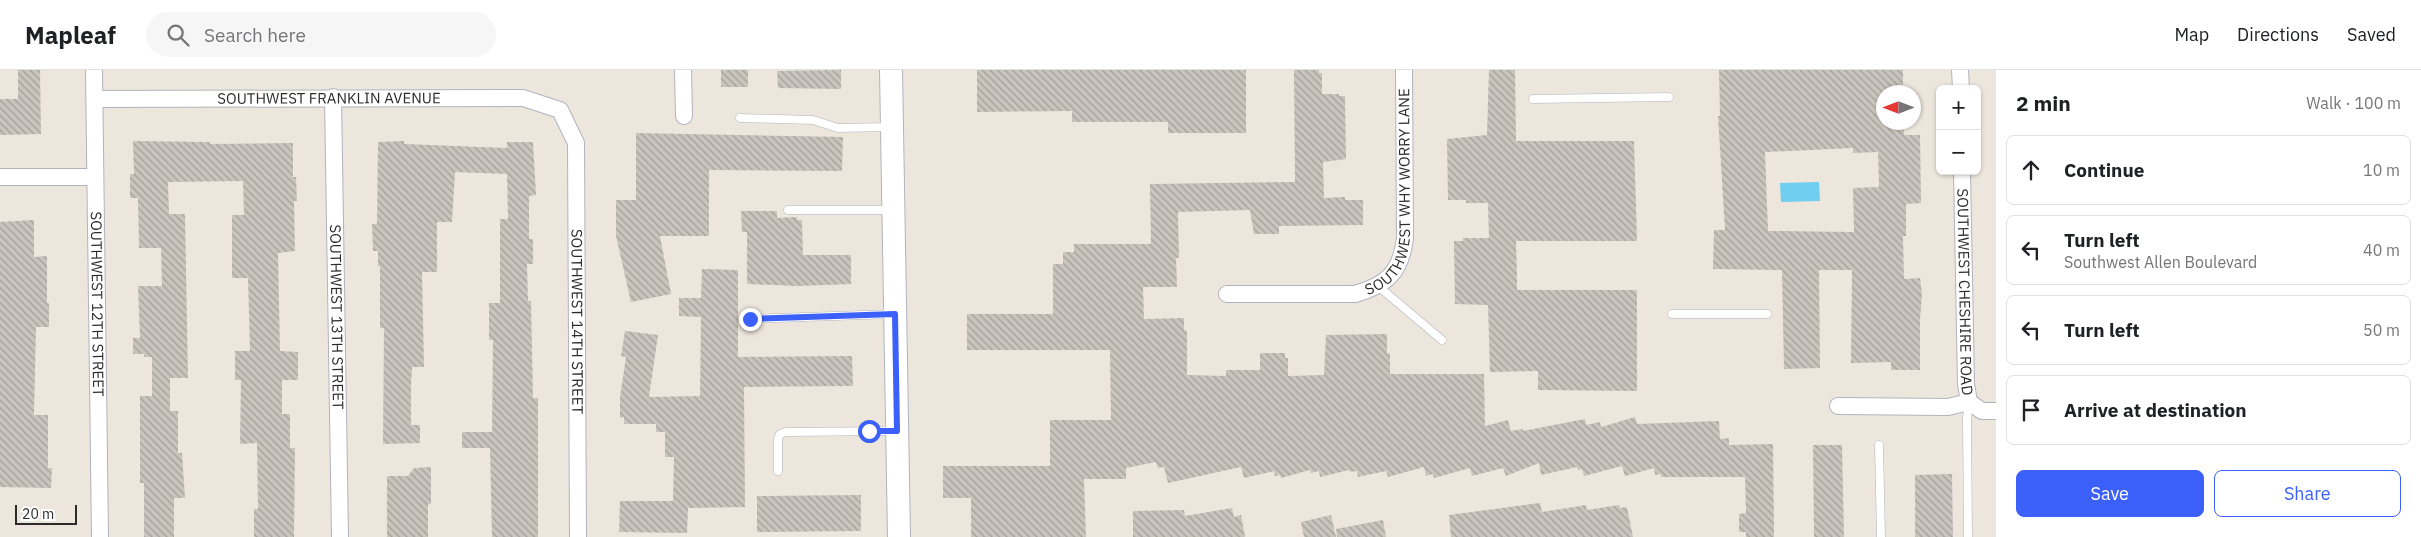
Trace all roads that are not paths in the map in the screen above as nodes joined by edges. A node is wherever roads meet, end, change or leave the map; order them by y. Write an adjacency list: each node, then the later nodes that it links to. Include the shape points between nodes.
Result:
1 (94, 70): 9 (street, SOUTHWEST 12TH STREET)
2 (683, 70): 12 (street)
3 (891, 70): 14 (main road)
4 (1404, 70): 20 (street, SOUTHWEST WHY WORRY LANE, via 1406,238 1397,268)
5 (1960, 70): 6 (street)
6 (1961, 85)
7 (333, 97): 9 (street, SOUTHWEST FRANKLIN AVENUE); 11 (street, SOUTHWEST FRANKLIN AVENUE, via 523,98); 34 (street, SOUTHWEST 13TH STREET)
8 (1669, 97): 10 (lane)
9 (95, 99): 17 (street, SOUTHWEST 12TH STREET)
10 (1533, 99)
11 (560, 110): 35 (street, SOUTHWEST 14TH STREET, via 576,143)
12 (684, 116)
13 (740, 118): 14 (lane, via 813,120 838,128)
14 (892, 127): 19 (main road)
15 (1962, 175): 27 (street, SOUTHWEST CHESHIRE ROAD)
16 (0, 177): 17 (street)
17 (95, 177): 33 (street, SOUTHWEST 12TH STREET)
18 (788, 210): 19 (lane)
19 (893, 210): 22 (main road)
20 (1378, 286): 21 (street, SOUTHWEST WHY WORRY LANE, via 1354,294); 26 (lane)
21 (1227, 294)
22 (895, 314): 25 (lane); 30 (main road)
23 (1672, 314): 24 (lane)
24 (1767, 314)
25 (750, 319)
26 (1442, 340)
27 (1969, 402): 28 (street, SOUTHWEST CHESHIRE ROAD, via 1948,407); 29 (street, via 1982,411); 38 (lane, via 1966,418)
28 (1838, 406)
29 (1996, 411)
30 (897, 431): 32 (lane, via 780,434); 36 (main road)
31 (1879, 446): 37 (lane)
32 (778, 471)
33 (100, 537)
34 (340, 537)
35 (578, 537)
36 (899, 537)
37 (1880, 537)
38 (1968, 537)

